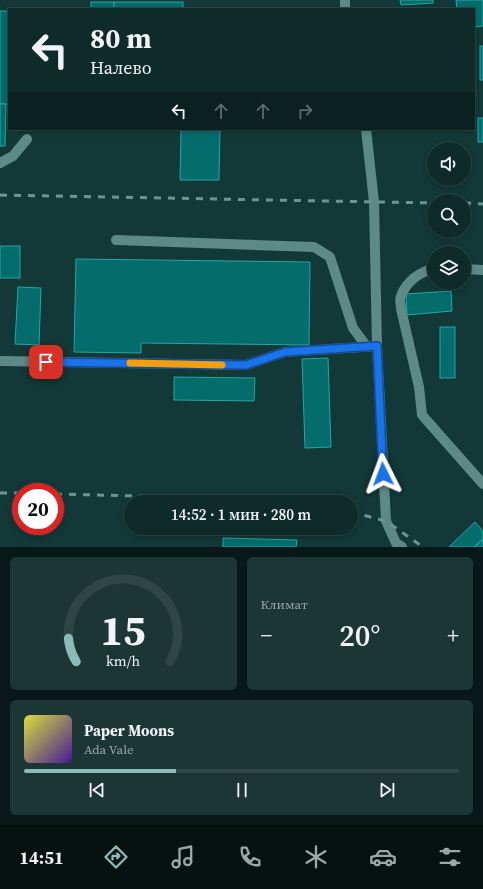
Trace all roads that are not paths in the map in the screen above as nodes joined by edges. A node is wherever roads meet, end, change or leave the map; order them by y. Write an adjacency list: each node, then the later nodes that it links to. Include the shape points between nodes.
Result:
1 (366, 130): 8 (lane, via 374,202)
2 (28, 139): 3 (lane, via 13,156)
3 (0, 163)
4 (116, 240): 8 (lane, via 314,247 330,257 353,328)
5 (471, 269): 7 (lane)
6 (427, 270): 10 (lane, via 412,279 400,296 419,387 422,415)
7 (483, 270)
8 (372, 347): 9 (lane, via 285,352 246,365); 11 (lane, via 386,521 396,542)
9 (0, 361)
10 (483, 484)
11 (402, 547)

